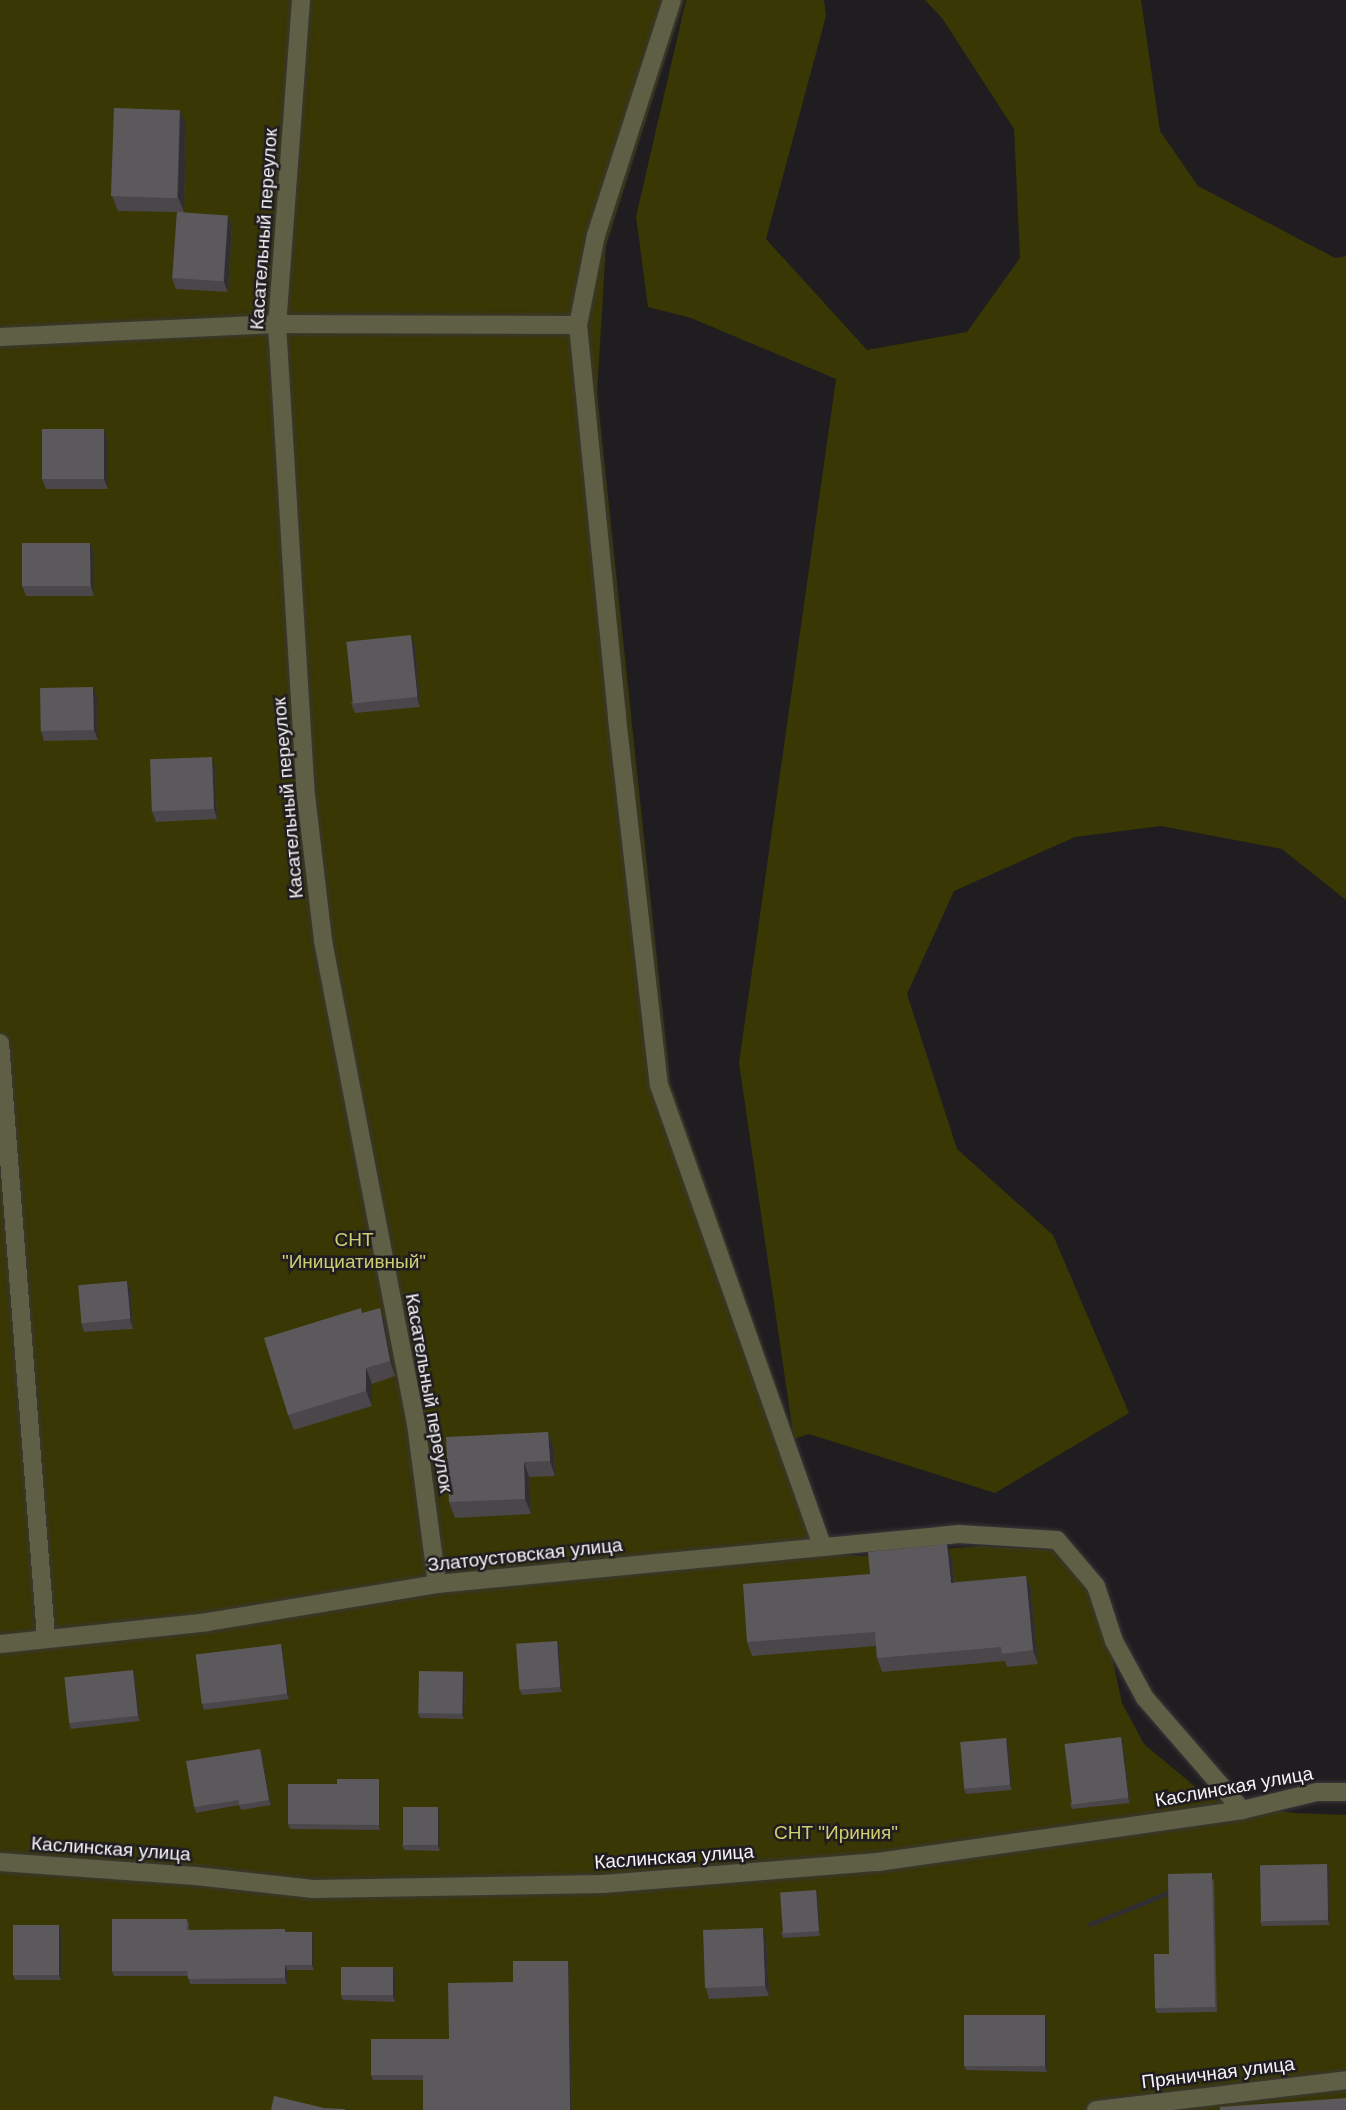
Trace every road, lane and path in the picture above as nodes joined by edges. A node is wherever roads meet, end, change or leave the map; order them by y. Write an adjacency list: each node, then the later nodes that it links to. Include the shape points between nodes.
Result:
1 (301, 0): 3 (street, Касательный переулок)
2 (672, 0): 4 (street, via 597,235)
3 (277, 324): 4 (street); 5 (street); 8 (street, Касательный переулок, via 305,787 323,941 416,1424)
4 (578, 325): 7 (street, via 659,1085)
5 (0, 337)
6 (0, 1044): 9 (street)
7 (823, 1547): 8 (street, Златоустовская улица); 12 (street, Златоустовская улица, via 959,1534 1057,1540 1096,1586 1114,1642 1145,1698)
8 (437, 1584): 9 (street, Златоустовская улица, via 208,1622)
9 (47, 1637): 10 (street, Златоустовская улица)
10 (0, 1644)
11 (1346, 1791): 12 (street, Каслинская улица, via 1317,1792)
12 (1242, 1810): 13 (street, Каслинская улица, via 878,1862 603,1884 313,1889 196,1875)
13 (0, 1862)
14 (1346, 2080): 15 (street, Пряничная улица)
15 (1096, 2110)

